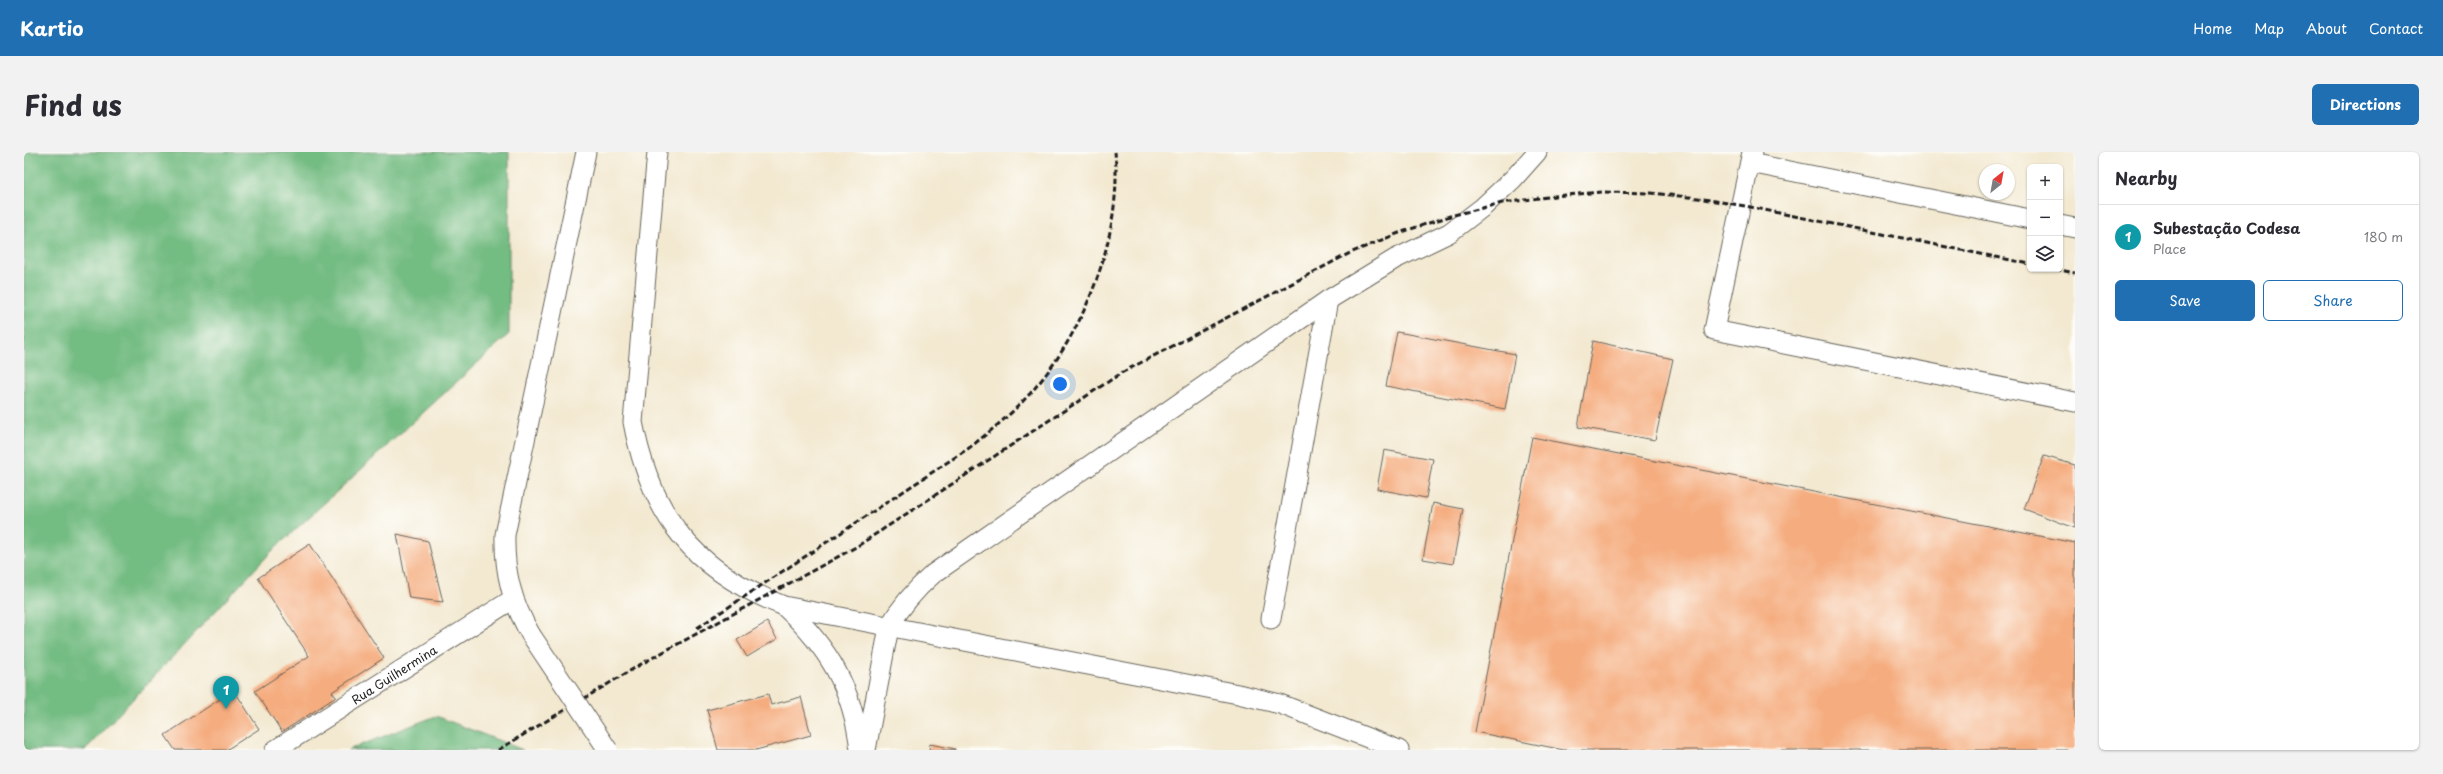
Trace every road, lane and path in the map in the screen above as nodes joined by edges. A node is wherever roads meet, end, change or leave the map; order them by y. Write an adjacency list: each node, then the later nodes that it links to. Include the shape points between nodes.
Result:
1 (586, 152): 10 (lane, via 505,535 504,557)
2 (657, 152): 11 (lane, via 633,422 639,453 648,482 663,510 681,536 697,553 727,578 754,595)
3 (1537, 152): 8 (lane, via 1483,208 1449,233 1395,259)
4 (1751, 157): 5 (lane); 9 (lane, via 1714,330)
5 (2027, 218)
6 (2063, 226): 7 (lane)
7 (2075, 228)
8 (1328, 300): 12 (lane); 13 (lane, via 933,574 906,601)
9 (2075, 402)
10 (513, 599): 14 (lane, Rua Guilhermina); 15 (lane, bridge, via 531,635)
11 (784, 606): 13 (lane); 16 (lane, via 822,645 836,668 854,715)
12 (1271, 619)
13 (889, 627): 17 (lane); 18 (lane, via 1238,694 1301,712)
14 (275, 750)
15 (608, 750)
16 (860, 750)
17 (866, 750)
18 (1399, 750)

